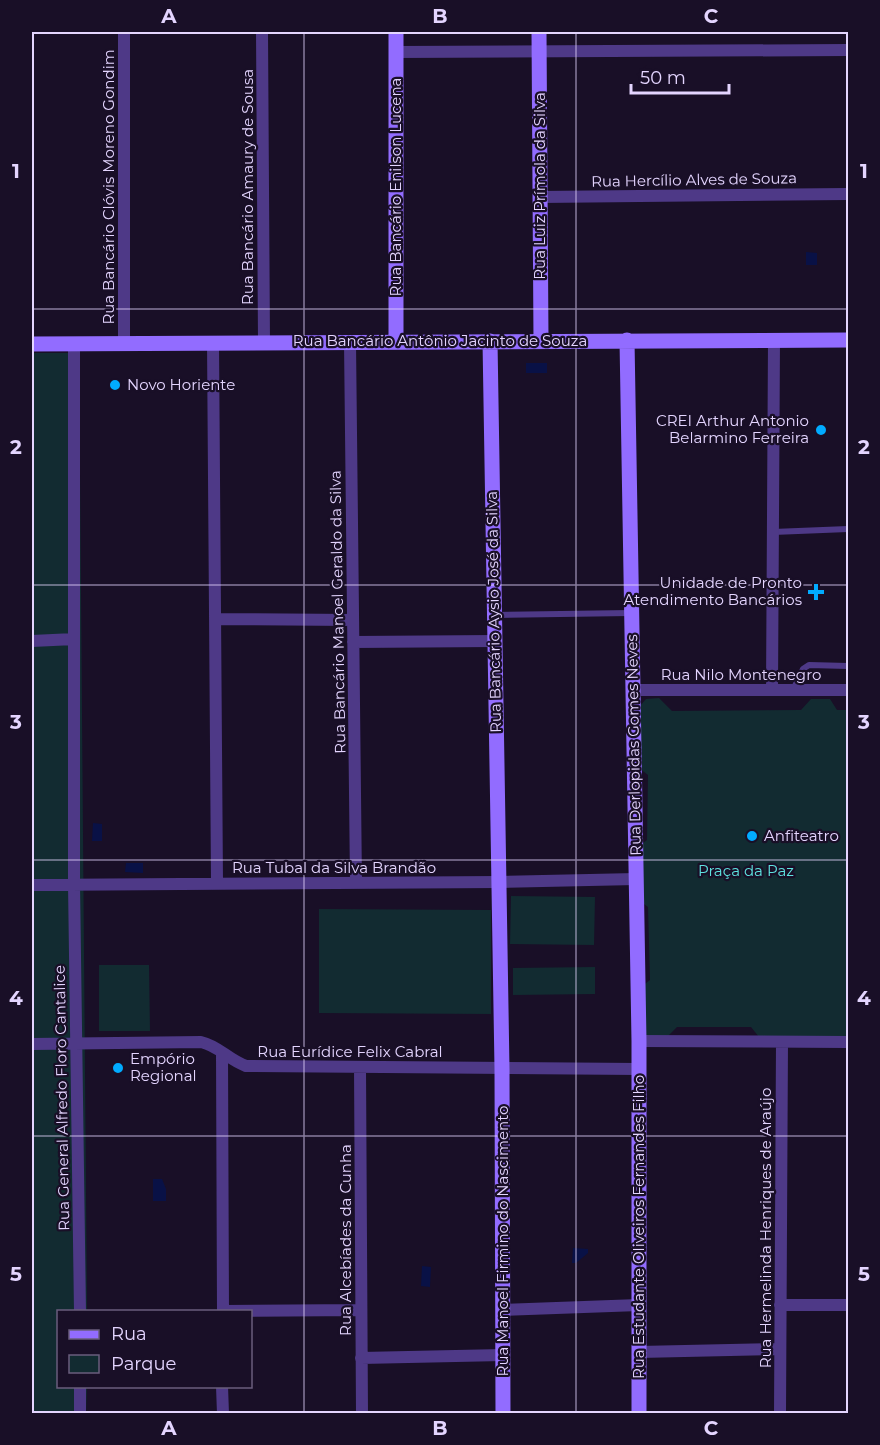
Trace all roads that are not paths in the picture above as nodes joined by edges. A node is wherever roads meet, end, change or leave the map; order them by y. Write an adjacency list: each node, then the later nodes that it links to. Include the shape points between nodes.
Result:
1 (124, 32): 20 (street, Rua Bancário Clóvis Moreno Gondim)
2 (262, 32): 16 (street, Rua Bancário Amaury de Sousa)
3 (396, 32): 7 (street, Rua Bancário Enilson Lucena)
4 (539, 32): 5 (street, Rua Luiz Prímola da Silva)
5 (539, 50): 6 (street); 7 (street); 9 (street, Rua Luiz Prímola da Silva)
6 (849, 50)
7 (396, 52): 18 (street, Rua Bancário Enilson Lucena)
8 (849, 194): 9 (street, Rua Hercílio Alves de Souza)
9 (540, 197): 14 (street, Rua Luiz Prímola da Silva)
10 (627, 340): 11 (street, Rua Bancário Antônio Jacinto de Souza); 14 (street, Rua Bancário Antônio Jacinto de Souza); 24 (street, Rua Derlopidas Gomes Neves)
11 (774, 340): 12 (street, Rua Bancário Antônio Jacinto de Souza); 23 (street)
12 (849, 340)
13 (490, 341): 14 (street, Rua Bancário Antônio Jacinto de Souza); 18 (street, Rua Bancário Antônio Jacinto de Souza); 25 (street, Rua Bancário Aysio José da Silva)
14 (541, 341)
15 (213, 342): 16 (street, Rua Bancário Antônio Jacinto de Souza); 20 (street, Rua Bancário Antônio Jacinto de Souza); 26 (street)
16 (264, 342): 17 (street, Rua Bancário Antônio Jacinto de Souza)
17 (350, 342): 18 (street, Rua Bancário Antônio Jacinto de Souza); 27 (street, Rua Bancário Manoel Geraldo da Silva)
18 (396, 342)
19 (74, 343): 20 (street, Rua Bancário Antônio Jacinto de Souza); 21 (street, Rua Bancário Antônio Jacinto de Souza); 28 (street, Rua General Alfredo Floro Cantalice)
20 (124, 343)
21 (32, 344)
22 (849, 529): 23 (lane)
23 (773, 532): 34 (street)
24 (632, 614): 25 (lane); 33 (street, Rua Derlopidas Gomes Neves)
25 (494, 615): 30 (street, Rua Bancário Aysio José da Silva)
26 (215, 620): 27 (street); 39 (street)
27 (353, 620): 31 (street, Rua Bancário Manoel Geraldo da Silva)
28 (74, 639): 29 (street); 41 (street, Rua General Alfredo Floro Cantalice)
29 (32, 641)
30 (495, 641): 31 (street); 38 (street, Rua Bancário Aysio José da Silva)
31 (353, 642): 40 (street, Rua Bancário Manoel Geraldo da Silva)
32 (849, 666): 35 (lane, via 809,665)
33 (633, 690): 34 (street, Rua Nilo Montenegro); 37 (street, Rua Derlopidas Gomes Neves)
34 (772, 690): 35 (street, Rua Nilo Montenegro)
35 (793, 690): 36 (street, Rua Nilo Montenegro)
36 (849, 690)
37 (636, 879): 38 (street, Rua Tubal da Silva Brandão); 43 (street, Rua Derlopidas Gomes Neves)
38 (499, 882): 40 (street, Rua Tubal da Silva Brandão); 50 (street, Rua Bancário Aysio José da Silva)
39 (217, 883): 40 (street, Rua Tubal da Silva Brandão); 41 (street, Rua Tubal da Silva Brandão)
40 (356, 883)
41 (74, 884): 42 (street, Rua Tubal da Silva Brandão); 47 (street, Rua General Alfredo Floro Cantalice)
42 (32, 885)
43 (639, 1041): 44 (street); 51 (street, Rua Estudante Oliveiros Fernandes Filho)
44 (782, 1042): 45 (street); 53 (street, Rua Hermelinda Henriques de Araújo)
45 (849, 1042)
46 (32, 1044): 47 (street, Rua Eurídice Felix Cabral)
47 (76, 1045): 48 (street, Rua Eurídice Felix Cabral, via 201,1042 212,1044); 55 (street, Rua General Alfredo Floro Cantalice)
48 (222, 1053): 49 (street, Rua Eurídice Felix Cabral, via 246,1066); 56 (street)
49 (360, 1066): 50 (street, Rua Eurídice Felix Cabral); 57 (street, Rua Alcebíades da Cunha)
50 (502, 1069): 51 (street, Rua Eurídice Felix Cabral); 58 (street, Rua Manoel Firmino do Nascimento)
51 (639, 1069): 52 (street, Rua Estudante Oliveiros Fernandes Filho)
52 (639, 1305): 58 (street); 61 (street, Rua Estudante Oliveiros Fernandes Filho)
53 (780, 1305): 54 (street); 60 (street, Rua Hermelinda Henriques de Araújo)
54 (849, 1305)
55 (80, 1310)
56 (223, 1310)
57 (361, 1310): 59 (street); 63 (street, Rua Alcebíades da Cunha)
58 (503, 1310): 62 (street, Rua Manoel Firmino do Nascimento)
59 (252, 1311)
60 (779, 1349): 61 (street); 71 (street, Rua Hermelinda Henriques de Araújo)
61 (639, 1353): 70 (street, Rua Estudante Oliveiros Fernandes Filho)
62 (503, 1355): 63 (street); 69 (street, Rua Manoel Firmino do Nascimento)
63 (362, 1358): 68 (street, Rua Alcebíades da Cunha)
64 (80, 1388): 66 (street)
65 (222, 1388): 67 (street)
66 (80, 1413)
67 (223, 1413)
68 (362, 1413)
69 (503, 1413)
70 (639, 1413)
71 (780, 1413)

